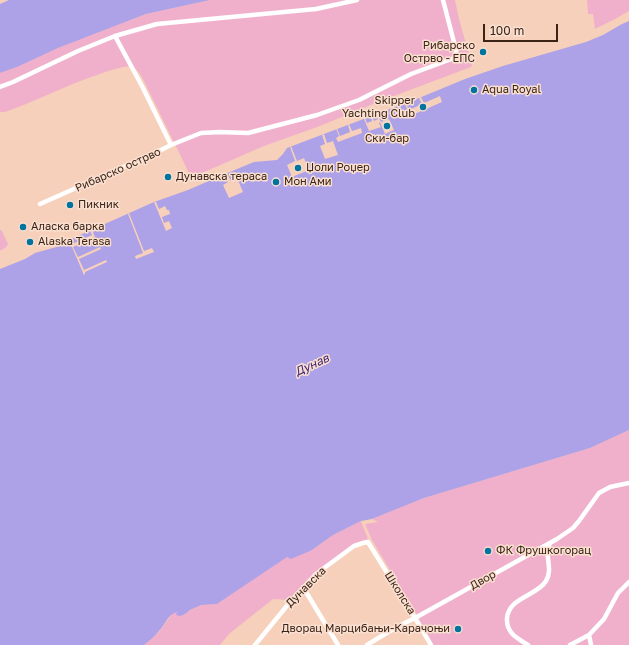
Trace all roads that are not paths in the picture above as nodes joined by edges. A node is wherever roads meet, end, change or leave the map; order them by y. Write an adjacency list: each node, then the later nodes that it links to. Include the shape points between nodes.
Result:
1 (357, 0): 3 (street, via 316,10 157,24)
2 (443, 0): 5 (street, via 456,50 454,58 417,71 359,100 317,115 248,133 201,133)
3 (115, 36): 4 (street); 5 (street, Рибарско острво)
4 (0, 87)
5 (171, 145): 6 (street, Рибарско острво)
6 (40, 204)
7 (629, 483): 9 (street, Двор, via 610,487 599,493 573,528)
8 (368, 542): 11 (street, Дунавска, via 354,546); 12 (street, Школска)
9 (550, 543): 12 (street, Двор); 18 (street, via 547,550 549,572 545,583 517,602 507,614 510,632)
10 (629, 582): 13 (street, via 618,593 604,618)
11 (303, 587): 14 (street, Дунавска); 15 (street)
12 (415, 618): 16 (street, Двор); 17 (street, Школска)
13 (589, 635): 19 (street); 20 (street)
14 (255, 645)
15 (338, 645)
16 (367, 645)
17 (431, 645)
18 (528, 645)
19 (570, 645)
20 (591, 645)

